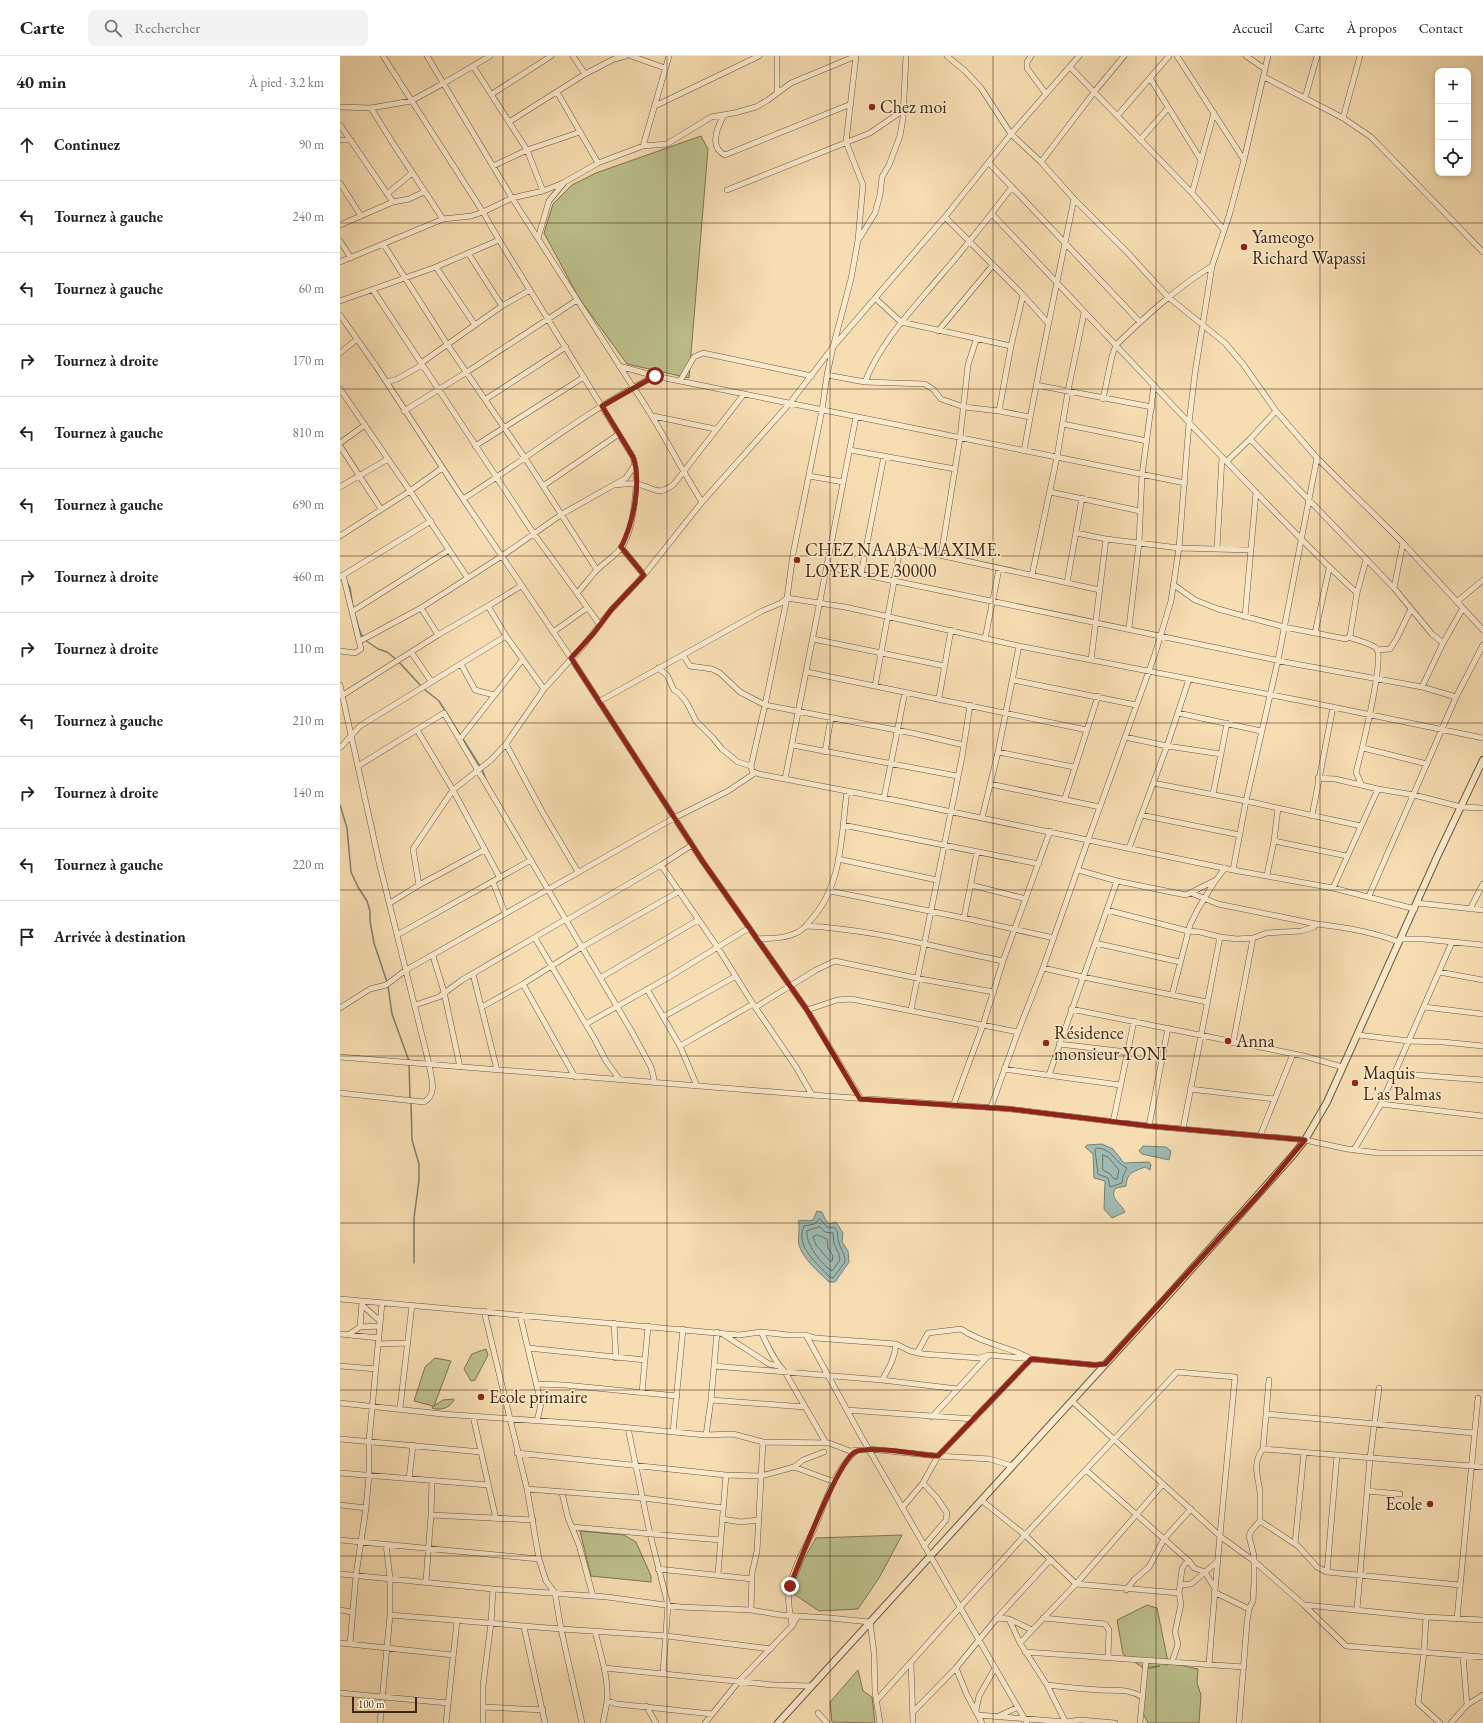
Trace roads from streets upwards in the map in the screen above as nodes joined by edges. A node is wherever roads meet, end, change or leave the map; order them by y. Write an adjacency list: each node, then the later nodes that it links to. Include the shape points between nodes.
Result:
1 (383, 56): 38 (street)
2 (427, 56): 31 (street)
3 (490, 56): 24 (street)
4 (551, 56): 35 (street)
5 (573, 56): 28 (street)
6 (626, 56): 23 (street)
7 (631, 56): 26 (street)
8 (669, 56): 26 (street)
9 (759, 56): 40 (street)
10 (777, 56): 34 (street)
11 (856, 56): 34 (street, via 791,83); 39 (street)
12 (906, 56): 44 (street)
13 (947, 56): 52 (street, via 981,88)
14 (1031, 56): 36 (street, via 1027,68)
15 (1079, 56): 25 (street)
16 (1124, 56): 32 (street)
17 (1168, 56): 30 (street)
18 (1177, 56): 45 (street)
19 (1246, 56): 27 (street)
20 (1268, 56): 27 (street)
21 (1317, 56): 37 (street)
22 (1360, 56): 48 (street)
23 (613, 58): 28 (street)
24 (473, 66): 31 (street); 35 (street)
25 (1070, 67): 32 (street); 36 (street)
26 (665, 68): 40 (street)
27 (1265, 69): 29 (street)
28 (585, 74): 33 (street)
29 (1264, 77): 37 (street); 60 (street)
30 (1150, 78): 43 (street); 47 (street)
31 (444, 84): 38 (street); 64 (street)
32 (1094, 91): 47 (street); 61 (street)
33 (556, 92): 49 (street); 51 (street)
34 (777, 92): 46 (street, via 756,106)
35 (492, 94): 49 (street)
36 (1046, 94): 52 (street)
37 (1305, 98): 48 (street)
38 (411, 101): 42 (street); 77 (street)
39 (851, 104): 46 (street, via 725,155 716,143 716,131); 56 (street)
40 (655, 106): 57 (street)
41 (340, 107): 42 (street)
42 (371, 108): 65 (street)
43 (1168, 108): 55 (street); 59 (street)
44 (902, 111): 56 (street, via 870,133); 86 (street, via 900,136 882,177 877,208)
45 (1214, 113): 59 (street); 60 (street)
46 (724, 115): 57 (street, via 711,117 667,144)
47 (1118, 115): 55 (street)
48 (1342, 118): 91 (street, via 1371,137)
49 (509, 122): 58 (street)
50 (340, 125): 54 (street)
51 (580, 132): 58 (street); 62 (street)
52 (1011, 134): 61 (street); 63 (street)
53 (340, 140): 54 (street)
54 (351, 140): 73 (street)
55 (1140, 140): 72 (street)
56 (846, 142): 69 (street); 86 (street, via 863,185)
57 (643, 146): 62 (street)
58 (527, 150): 64 (street); 70 (street)
59 (1201, 160): 72 (street)
60 (1244, 160): 83 (street)
61 (1041, 162): 75 (street)
62 (598, 163): 67 (street)
63 (989, 163): 68 (street); 80 (street)
64 (493, 166): 74 (street)
65 (412, 173): 71 (street); 73 (street)
66 (340, 183): 79 (street)
67 (563, 183): 70 (street); 84 (street, via 549,201)
68 (1012, 187): 78 (street); 89 (street)
69 (727, 190)
70 (543, 191): 74 (street)
71 (424, 192): 76 (street, via 409,199); 81 (street)
72 (1192, 193): 83 (street)
73 (387, 194): 76 (street)
74 (512, 198): 77 (street); 84 (street)
75 (1074, 199): 89 (street); 103 (street)
76 (393, 202): 79 (street)
77 (484, 212): 81 (street); 85 (street)
78 (992, 214): 88 (street); 99 (street)
79 (361, 216): 82 (street)
80 (946, 217): 88 (street); 104 (street)
81 (444, 219): 90 (street)
82 (340, 225)
83 (1224, 230): 96 (street)
84 (538, 238): 105 (street)
85 (498, 240): 92 (street); 101 (street)
86 (858, 240): 122 (street, via 851,279)
87 (340, 241): 93 (street)
88 (970, 241): 95 (street); 111 (street)
89 (1065, 244): 99 (street); 112 (street)
90 (384, 245): 93 (street); 98 (street)
91 (1483, 252)
92 (468, 254): 97 (street); 107 (street)
93 (351, 258): 94 (street)
94 (340, 262)
95 (993, 265): 102 (street); 116 (street)
96 (1212, 266): 103 (street); 115 (street)
97 (436, 267): 98 (street); 114 (street)
98 (404, 278): 100 (street); 119 (street)
99 (1057, 283): 108 (street); 113 (street)
100 (373, 290): 106 (street); 125 (street)
101 (530, 290): 107 (street); 110 (street)
102 (1023, 295): 113 (street); 120 (street)
103 (1168, 297): 112 (street); 115 (street)
104 (875, 298): 111 (street); 122 (street)
105 (576, 300): 110 (street); 126 (street)
106 (340, 301)
107 (502, 306): 114 (street)
108 (1084, 313): 121 (street); 140 (street)
109 (340, 315): 117 (street)
110 (548, 319): 123 (street); 127 (street)
111 (901, 322): 116 (street); 134 (street, via 874,360)
112 (1140, 322): 121 (street)
113 (1048, 323): 135 (street)
114 (475, 325): 119 (street)
115 (1204, 325): 151 (street, via 1225,343); 155 (street)
116 (938, 331): 118 (street)
117 (356, 340): 124 (street); 133 (street)
118 (976, 340): 120 (street); 146 (street, via 968,365)
119 (447, 344): 125 (street); 127 (street)
120 (1011, 346): 150 (street)
121 (1116, 346): 136 (street); 143 (street)
122 (833, 347): 128 (street); 130 (street)
123 (566, 348): 131 (street); 142 (street)
124 (340, 353)
125 (422, 364): 133 (street); 139 (street)
126 (620, 366): 129 (street); 137 (street)
127 (467, 372): 139 (street); 142 (street)
128 (827, 375): 134 (street); 148 (street)
129 (655, 376): 132 (street); 137 (street)
130 (812, 376): 132 (street, via 704,353 694,357); 144 (street)
131 (584, 377): 145 (street); 158 (street)
132 (680, 381): 141 (street)
133 (387, 382): 149 (street)
134 (865, 382): 146 (street, via 925,384 941,399)
135 (1036, 385): 140 (street); 153 (street)
136 (1154, 385): 147 (street); 155 (street)
137 (633, 387): 145 (street); 152 (street)
138 (340, 389): 157 (street)
139 (438, 390): 149 (street); 166 (street)
140 (1068, 391): 143 (street); 156 (street)
141 (744, 394): 144 (street); 159 (street)
142 (486, 398): 158 (street)
143 (1103, 398): 147 (street)
144 (790, 403): 148 (street); 196 (street)
145 (602, 406): 160 (street); 172 (street)
146 (964, 407): 150 (street); 161 (street)
147 (1152, 407): 163 (street)
148 (822, 410): 154 (street); 182 (street)
149 (404, 411): 177 (street)
150 (999, 411): 153 (street)
151 (1276, 411): 162 (street); 173 (street)
152 (653, 416): 159 (street); 179 (street)
153 (1030, 416): 168 (street)
154 (856, 417): 161 (street); 167 (street)
155 (1189, 423): 171 (street); 185 (street)
156 (1063, 424): 163 (street); 170 (street)
157 (365, 425): 164 (street); 174 (street)
158 (505, 427): 166 (street); 172 (street)
159 (716, 429): 179 (street)
160 (619, 434): 176 (street); 188 (street)
161 (960, 438): 168 (street); 178 (street)
162 (1250, 439): 175 (street); 195 (street)
163 (1147, 441): 181 (street)
164 (340, 443)
165 (340, 446): 180 (street)
166 (475, 446): 183 (street)
167 (850, 450): 169 (street); 184 (street)
168 (1024, 451): 170 (street)
169 (884, 456): 178 (street); 220 (street)
170 (1057, 457): 181 (street); 191 (street)
171 (1222, 457): 175 (street); 210 (street)
172 (525, 458): 183 (street); 188 (street)
173 (1317, 458): 195 (street); 207 (street)
174 (388, 459): 180 (street); 190 (street)
175 (1226, 461): 192 (street)
176 (635, 463): 186 (street); 187 (street, via 630,474)
177 (442, 468): 190 (street); 194 (street)
178 (955, 469): 214 (street)
179 (683, 471): 186 (street, via 667,490 657,491); 196 (street)
180 (359, 475): 189 (street); 197 (street)
181 (1142, 475): 185 (street); 198 (street)
182 (810, 476): 184 (street); 234 (street, via 793,554)
183 (496, 478): 194 (street); 202 (street)
184 (844, 482): 216 (street)
185 (1185, 483): 209 (street)
186 (636, 484): 187 (street); 208 (street, via 633,516)
187 (616, 485): 199 (street)
188 (543, 486): 199 (street)
189 (340, 487)
190 (410, 491): 197 (street); 200 (street)
191 (1050, 492): 193 (street); 222 (street)
192 (1256, 492): 205 (street); 212 (street)
193 (1082, 498): 198 (street); 201 (street)
194 (463, 499): 213 (street)
195 (1308, 500): 205 (street); 215 (street)
196 (702, 502): 221 (street)
197 (381, 509): 203 (street)
198 (1140, 511): 206 (street)
199 (562, 514): 202 (street); 219 (street)
200 (430, 522): 211 (street); 223 (street)
201 (1076, 533): 204 (street); 227 (street)
202 (534, 534): 213 (street); 232 (street)
203 (340, 536)
204 (1106, 539): 206 (street); 231 (street)
205 (1301, 540): 218 (street); 248 (street)
206 (1139, 543): 209 (street); 249 (street)
207 (1402, 543): 230 (street); 236 (street)
208 (621, 547): 219 (street); 221 (street)
209 (1179, 548): 210 (street); 228 (street)
210 (1217, 549): 212 (street)
211 (449, 550): 224 (street); 243 (street)
212 (1251, 550): 245 (street)
213 (502, 556): 224 (street); 229 (street)
214 (941, 556): 217 (street); 226 (street, via 902,547)
215 (1366, 560): 230 (street); 233 (street)
216 (827, 567): 220 (street); 237 (street)
217 (999, 569): 222 (street); 235 (street)
218 (1329, 569): 233 (street); 253 (street)
219 (597, 570): 232 (street)
220 (861, 574): 226 (street)
221 (644, 575): 247 (street)
222 (1032, 575): 227 (street)
223 (342, 576): 243 (street)
224 (467, 577): 239 (street)
225 (1483, 580): 236 (street)
226 (894, 581): 235 (street); 244 (street)
227 (1067, 583): 231 (street)
228 (1174, 585): 245 (street, via 1195,600); 256 (street)
229 (521, 586): 238 (street); 252 (street)
230 (1394, 588): 241 (street)
231 (1100, 590): 246 (street)
232 (577, 593): 240 (street)
233 (1357, 593): 257 (street)
234 (787, 598): 237 (street); 268 (street); 294 (street)
235 (993, 601): 246 (street); 259 (street)
236 (1458, 601): 242 (street)
237 (819, 603): 244 (street); 258 (street)
238 (488, 606): 254 (street); 255 (street)
239 (421, 608): 254 (street); 260 (street)
240 (587, 608): 247 (street); 252 (street)
241 (1411, 608): 261 (street, via 1432,634); 264 (street, via 1390,649)
242 (1463, 608): 251 (street); 261 (street)
243 (352, 611): 260 (street)
244 (888, 616): 250 (street); 267 (street)
245 (1245, 616): 248 (street)
246 (1096, 622): 249 (street); 271 (street)
247 (600, 625): 269 (street)
248 (1284, 627): 253 (street); 272 (street)
249 (1129, 628): 256 (street)
250 (951, 630): 259 (street); 274 (street)
251 (1483, 630)
252 (553, 632): 269 (street)
253 (1315, 632): 257 (street)
254 (438, 635): 266 (street)
255 (506, 636): 270 (street); 273 (street)
256 (1161, 636): 272 (street); 276 (street)
257 (1349, 637): 264 (street, via 1373,645)
258 (813, 639): 267 (street); 277 (street)
259 (985, 639): 263 (street)
260 (360, 641): 265 (street, via 359,652)
261 (1443, 643): 284 (street)
262 (1483, 645): 291 (street)
263 (1020, 646): 271 (street); 280 (street)
264 (1377, 650): 279 (street)
265 (340, 651)
266 (411, 652): 281 (street); 287 (street)
267 (881, 652): 274 (street); 283 (street)
268 (683, 655): 275 (street); 294 (street, via 690,666 712,669 720,673 740,692)
269 (571, 658): 285 (street); 293 (street)
270 (523, 660): 285 (street); 288 (street)
271 (1091, 660): 276 (street)
272 (1278, 660): 279 (street); 289 (street)
273 (461, 664): 281 (street); 288 (street, via 475,690)
274 (945, 666): 292 (street)
275 (658, 668): 293 (street); 326 (street, via 687,703 696,721 722,749 738,762)
276 (1148, 670): 278 (street); 296 (street)
277 (807, 672): 283 (street); 298 (street)
278 (1188, 679): 289 (street); 300 (street)
279 (1376, 679): 284 (street); 301 (street)
280 (1013, 680): 290 (street); 299 (street)
281 (431, 681): 309 (street, via 360,726)
282 (340, 685): 287 (street)
283 (875, 686): 286 (street)
284 (1422, 688): 291 (street)
285 (544, 689): 313 (street)
286 (904, 692): 292 (street); 307 (street)
287 (343, 695): 309 (street)
288 (494, 695): 312 (street)
289 (1269, 695): 297 (street); 308 (street)
290 (1098, 696): 296 (street); 305 (street)
291 (1456, 697): 306 (street)
292 (939, 698): 295 (street)
293 (600, 701): 351 (street)
294 (765, 705): 298 (street); 326 (street)
295 (970, 705): 299 (street); 315 (street)
296 (1136, 705): 310 (street)
297 (1333, 707): 301 (street); 331 (street)
298 (799, 711): 302 (street); 314 (street)
299 (1005, 712): 305 (street); 320 (street)
300 (1178, 713): 303 (street); 316 (street)
301 (1369, 715): 306 (street); 318 (street)
302 (831, 718): 307 (street); 319 (street)
303 (1227, 723): 308 (street); 321 (street)
304 (417, 730): 312 (street, via 444,713); 325 (street); 337 (street)
305 (1087, 730): 327 (street)
306 (1442, 730): 311 (street); 324 (street)
307 (897, 731): 315 (street); 323 (street)
308 (1261, 731): 343 (street)
309 (352, 735): 317 (street); 325 (street)
310 (1125, 737): 316 (street); 344 (street)
311 (1483, 738)
312 (460, 739): 328 (street)
313 (506, 744): 328 (street); 372 (street)
314 (792, 745): 319 (street); 332 (street)
315 (964, 745): 330 (street)
316 (1167, 746): 321 (street); 333 (street)
317 (340, 748)
318 (1362, 748): 324 (street); 335 (street, via 1356,772)
319 (825, 752): 323 (street)
320 (998, 752): 327 (street); 334 (street)
321 (1221, 754): 339 (street)
322 (1483, 760): 345 (street)
323 (891, 764): 330 (street); 341 (street)
324 (1427, 764): 340 (street)
325 (358, 766): 390 (street)
326 (751, 766): 329 (street, via 752,771)
327 (1074, 767): 342 (street)
328 (478, 771): 337 (street); 366 (street)
329 (756, 773): 332 (street); 351 (street, via 728,791)
330 (957, 776): 348 (street)
331 (1318, 778): 335 (street); 350 (street)
332 (785, 779): 338 (street)
333 (1153, 783): 339 (street); 349 (street)
334 (990, 784): 342 (street); 352 (street)
335 (1361, 784): 336 (street)
336 (1378, 789): 340 (street); 354 (street)
337 (453, 790): 362 (street); 380 (street, via 414,849)
338 (847, 791): 341 (street); 353 (street)
339 (1213, 794): 343 (street)
340 (1414, 795): 345 (street); 387 (street)
341 (884, 798): 348 (street)
342 (1065, 798): 344 (street)
343 (1246, 801): 346 (street); 356 (street)
344 (1100, 807): 357 (street)
345 (1461, 807): 347 (street); 391 (street)
346 (1278, 808): 350 (street); 358 (street)
347 (1483, 808)
348 (950, 812): 352 (street); 360 (street)
349 (1142, 815): 356 (street); 361 (street)
350 (1312, 816): 354 (street)
351 (674, 818): 359 (street); 372 (street)
352 (982, 818): 355 (street)
353 (843, 825): 360 (street); 365 (street)
354 (1361, 826): 364 (street)
355 (1050, 832): 357 (street); 368 (street)
356 (1240, 835): 371 (street)
357 (1088, 840): 361 (street); 370 (street)
358 (1274, 841): 364 (street); 373 (street)
359 (692, 845): 367 (street); 402 (street)
360 (944, 846): 363 (street); 375 (street)
361 (1129, 848): 369 (street)
362 (484, 850): 374 (street); 380 (street)
363 (977, 852): 368 (street); 381 (street)
364 (1347, 856): 383 (street)
365 (838, 859): 375 (street); 385 (street)
366 (531, 860): 374 (street); 382 (street)
367 (660, 864): 384 (street); 398 (street)
368 (1039, 864): 388 (street)
369 (1225, 868): 371 (street); 376 (street)
370 (1078, 870): 377 (street); 408 (street)
371 (1233, 870): 373 (street)
372 (578, 872): 382 (street)
373 (1267, 875): 383 (street)
374 (500, 878): 378 (street)
375 (937, 880): 395 (street)
376 (1216, 880): 386 (street); 389 (street)
377 (1117, 881): 386 (street, via 1184,895); 393 (street)
378 (494, 882): 396 (street); 405 (street)
379 (1483, 884): 392 (street)
380 (419, 885): 390 (street)
381 (971, 885): 388 (street); 397 (street)
382 (548, 888): 396 (street); 398 (street)
383 (1333, 888): 387 (street)
384 (680, 891): 399 (street); 416 (street)
385 (830, 891): 395 (street); 401 (street, via 822,908)
386 (1191, 893): 389 (street)
387 (1369, 896): 391 (street)
388 (1026, 899): 403 (street)
389 (1203, 900): 400 (street); 404 (street)
390 (390, 903): 405 (street)
391 (1416, 906): 392 (street); 411 (street)
392 (1470, 909): 394 (street)
393 (1107, 910): 404 (street); 414 (street)
394 (1483, 910)
395 (931, 911): 397 (street); 413 (street)
396 (505, 913): 418 (street)
397 (964, 918): 403 (street)
398 (566, 920): 407 (street); 416 (street)
399 (698, 920): 417 (street); 428 (street)
400 (1316, 924): 409 (street, via 1302,931 1267,933); 411 (street)
401 (806, 926): 410 (street, via 787,937); 413 (street, via 832,927)
402 (749, 928): 410 (street); 417 (street)
403 (1015, 928): 408 (street); 419 (street)
404 (1188, 931): 406 (street); 420 (street)
405 (397, 935): 423 (street)
406 (1220, 937): 409 (street); 437 (street)
407 (535, 938): 421 (street); 425 (street)
408 (1054, 938): 422 (street)
409 (1253, 938): 457 (street)
410 (757, 939): 432 (street)
411 (1400, 941): 412 (street, via 1423,939); 455 (street)
412 (1452, 942): 415 (street); 424 (street)
413 (924, 943): 419 (street); 429 (street)
414 (1095, 943): 420 (street); 427 (street)
415 (1483, 944)
416 (582, 946): 421 (street); 428 (street)
417 (718, 948): 426 (street); 433 (street)
418 (433, 956): 423 (street); 434 (street)
419 (1003, 961): 435 (street)
420 (1180, 962): 436 (street)
421 (552, 966): 431 (street); 450 (street)
422 (1044, 968): 427 (street); 453 (street)
423 (406, 970): 438 (street); 443 (street, via 386,985 370,989)
424 (1439, 972): 430 (street); 442 (street)
425 (473, 974): 434 (street); 441 (street)
426 (736, 976): 440 (street); 448 (street)
427 (1083, 977): 436 (street); 444 (street)
428 (600, 978): 439 (street)
429 (917, 978): 432 (street, via 835,961); 435 (street); 446 (street)
430 (1483, 980)
431 (523, 984): 441 (street); 472 (street)
432 (790, 985): 440 (street); 445 (street)
433 (647, 990): 439 (street); 448 (street)
434 (444, 992): 438 (street, via 432,1000); 466 (street)
435 (994, 992): 451 (street)
436 (1172, 995): 437 (street)
437 (1207, 1002): 454 (street)
438 (415, 1005): 464 (street)
439 (616, 1006): 450 (street); 476 (street, via 651,1067)
440 (754, 1006): 459 (street); 481 (street)
441 (482, 1007): 469 (street)
442 (1424, 1007): 447 (street); 456 (street)
443 (340, 1008)
444 (1071, 1009): 449 (street); 458 (street)
445 (807, 1010): 446 (street, via 848,998); 483 (street)
446 (910, 1010): 451 (street)
447 (1483, 1014)
448 (663, 1017): 459 (street)
449 (1134, 1021): 452 (street); 461 (street)
450 (586, 1024): 474 (street, via 606,1061)
451 (983, 1025): 453 (street); 485 (street)
452 (1168, 1028): 454 (street); 489 (street)
453 (1018, 1032): 468 (street)
454 (1200, 1035): 457 (street); 479 (street)
455 (1358, 1035): 456 (street); 467 (street)
456 (1409, 1041): 460 (street); 465 (street)
457 (1233, 1042): 462 (street)
458 (1059, 1044): 461 (street); 471 (street)
459 (680, 1046): 478 (street)
460 (1483, 1046)
461 (1127, 1052): 477 (street)
462 (1293, 1054): 467 (street); 482 (street)
463 (340, 1056): 464 (street)
464 (429, 1064): 466 (street); 480 (street, via 433,1093 424,1102)
465 (1397, 1065): 470 (street); 473 (street)
466 (460, 1067): 469 (street)
467 (1342, 1067): 492 (street, via 1327,1102)
468 (1004, 1069): 471 (street); 486 (street)
469 (497, 1070): 472 (street)
470 (1402, 1074): 473 (street); 475 (street)
471 (1049, 1075): 477 (street)
472 (575, 1077): 474 (street)
473 (1391, 1078): 484 (street)
474 (620, 1080): 476 (street)
475 (1483, 1080)
476 (655, 1083): 478 (street)
477 (1120, 1085): 488 (street)
478 (697, 1086): 481 (street)
479 (1190, 1089): 482 (street); 490 (street)
480 (340, 1093)
481 (812, 1095): 483 (street)
482 (1275, 1098): 491 (street)
483 (860, 1099): 485 (street)
484 (1381, 1104): 487 (street); 493 (street)
485 (953, 1106): 486 (street)
486 (991, 1107): 488 (street)
487 (1483, 1116)
488 (1113, 1122): 489 (street)
489 (1149, 1126): 490 (street)
490 (1183, 1129): 491 (street)
491 (1260, 1136): 492 (street)
492 (1305, 1140): 493 (street); 522 (street)
493 (1354, 1150): 494 (street, via 1379,1153)
494 (1483, 1152)
495 (340, 1299): 496 (street)
496 (362, 1301): 497 (street); 502 (street, via 363,1306); 504 (street)
497 (382, 1303): 498 (street); 502 (street)
498 (412, 1305): 499 (street); 513 (street)
499 (484, 1312): 500 (street); 547 (street)
500 (520, 1315): 501 (street); 516 (street)
501 (614, 1323): 503 (street); 519 (street)
502 (380, 1324): 504 (street); 512 (street)
503 (648, 1326): 505 (street); 521 (street)
504 (360, 1327): 509 (street)
505 (683, 1329): 506 (street); 535 (street)
506 (718, 1332): 507 (street, via 739,1335); 524 (street); 525 (street, via 769,1364)
507 (761, 1332): 510 (street); 525 (street)
508 (340, 1334): 509 (street)
509 (348, 1335): 512 (street)
510 (806, 1335): 511 (street); 515 (street)
511 (815, 1338): 514 (street); 515 (street)
512 (378, 1341): 513 (street); 526 (street)
513 (408, 1343): 542 (street)
514 (896, 1344): 517 (street); 529 (street, via 892,1362)
515 (813, 1346): 528 (street)
516 (528, 1348): 519 (street); 531 (street)
517 (917, 1353): 518 (street, via 979,1358); 520 (street, via 928,1333 961,1329)
518 (988, 1355): 520 (street); 533 (street)
519 (616, 1358): 521 (street)
520 (1031, 1359): 522 (street); 548 (street)
521 (645, 1360): 534 (street)
522 (1105, 1364): 538 (street)
523 (340, 1366): 526 (street)
524 (714, 1366): 527 (street); 537 (street)
525 (779, 1366): 527 (street)
526 (376, 1369): 540 (street)
527 (786, 1372): 528 (street); 541 (street)
528 (828, 1376): 529 (street); 543 (street)
529 (882, 1380): 533 (street)
530 (1269, 1380): 544 (street)
531 (536, 1384): 534 (street); 549 (street, via 541,1404)
532 (1379, 1388): 550 (street)
533 (958, 1389): 546 (street)
534 (642, 1393): 535 (street)
535 (677, 1396): 552 (street)
536 (1478, 1398): 553 (street)
537 (711, 1400): 541 (street); 554 (street)
538 (1072, 1401): 556 (street); 572 (street)
539 (340, 1402): 540 (street)
540 (372, 1405): 542 (street); 557 (street)
541 (805, 1407): 559 (street)
542 (400, 1408): 545 (street)
543 (847, 1410): 546 (street); 561 (street)
544 (1266, 1414): 550 (street); 562 (street)
545 (473, 1416): 547 (street); 564 (street)
546 (932, 1417): 548 (street)
547 (510, 1419): 549 (street); 567 (street)
548 (974, 1420): 569 (street)
549 (537, 1421): 551 (street)
550 (1374, 1424): 553 (street); 570 (street)
551 (628, 1428): 552 (street); 571 (street)
552 (673, 1432): 554 (street)
553 (1474, 1433): 573 (street)
554 (706, 1435): 558 (street, via 734,1434)
555 (340, 1439): 557 (street)
556 (1114, 1439): 576 (street); 585 (street); 608 (street, via 1177,1372 1235,1377)
557 (368, 1441): 560 (street); 579 (street)
558 (763, 1442): 559 (street); 580 (street)
559 (826, 1443): 563 (street)
560 (412, 1445): 564 (street); 581 (street)
561 (870, 1449): 563 (street); 569 (street); 596 (street)
562 (1263, 1449): 566 (street); 604 (street, via 1256,1466 1260,1490)
563 (856, 1451): 651 (street, via 849,1457 838,1476 800,1559 788,1593)
564 (481, 1452): 586 (street)
565 (824, 1452): 574 (street, via 803,1460)
566 (1304, 1452): 568 (street); 614 (street)
567 (518, 1454): 571 (street); 587 (street)
568 (1337, 1455): 570 (street); 625 (street)
569 (938, 1456): 572 (street, via 990,1459); 584 (street)
570 (1370, 1458): 573 (street); 588 (street)
571 (636, 1465): 578 (street); 591 (street)
572 (1012, 1466): 592 (street)
573 (1471, 1466): 575 (street); 635 (street)
574 (794, 1467): 580 (street); 583 (street)
575 (1483, 1467)
576 (1086, 1470): 598 (street); 607 (street)
577 (340, 1474): 579 (street)
578 (726, 1474): 580 (street); 595 (street)
579 (369, 1475): 581 (street); 594 (street)
580 (761, 1476): 603 (street)
581 (409, 1479): 582 (street)
582 (432, 1481): 586 (street); 599 (street)
583 (832, 1481)
584 (923, 1483): 596 (street); 615 (street, via 947,1513 946,1520)
585 (1163, 1484): 597 (street); 598 (street)
586 (488, 1485): 600 (street)
587 (527, 1489): 589 (street); 602 (street)
588 (1367, 1491): 590 (street); 629 (street)
589 (562, 1493): 591 (street); 605 (street)
590 (1400, 1494)
591 (643, 1498): 595 (street); 606 (street)
592 (981, 1500): 607 (street); 617 (street)
593 (340, 1505): 594 (street)
594 (366, 1508): 612 (street)
595 (723, 1508): 601 (street)
596 (902, 1508): 615 (street)
597 (1191, 1509): 608 (street); 609 (street)
598 (1136, 1514): 609 (street); 633 (street)
599 (431, 1515): 600 (street); 616 (street)
600 (496, 1519): 602 (street)
601 (722, 1519): 603 (street, via 741,1522); 611 (street)
602 (533, 1520): 618 (street)
603 (758, 1520): 631 (street, via 757,1551 752,1567)
604 (1260, 1521): 614 (street); 622 (street, via 1249,1536)
605 (572, 1528): 606 (street); 641 (street)
606 (650, 1534): 611 (street); 623 (street)
607 (1025, 1535): 619 (street); 644 (street)
608 (1221, 1537): 621 (street); 622 (street)
609 (1164, 1539): 620 (street); 637 (street, via 1149,1566)
610 (340, 1540): 612 (street)
611 (720, 1540): 627 (street)
612 (361, 1542): 613 (street); 628 (street)
613 (386, 1544): 616 (street); 630 (street)
614 (1295, 1544): 625 (street, via 1317,1567)
615 (924, 1546): 617 (street)
616 (428, 1548): 618 (street); 632 (street)
617 (930, 1555): 644 (street); 660 (street)
618 (539, 1559): 639 (street, via 546,1581)
619 (1050, 1560): 633 (street); 654 (street)
620 (1189, 1561): 624 (street, via 1194,1568); 634 (street, via 1183,1566)
621 (1218, 1561): 624 (street); 638 (street)
622 (1254, 1561): 643 (street); 645 (street, via 1253,1601)
623 (658, 1569): 627 (street); 642 (street)
624 (1205, 1572): 634 (street, via 1191,1584); 638 (street)
625 (1327, 1572): 629 (street)
626 (340, 1574): 628 (street)
627 (718, 1574): 631 (street)
628 (356, 1575): 630 (street); 649 (street)
629 (1360, 1576): 635 (street); 648 (street)
630 (390, 1578): 632 (street); 650 (street)
631 (752, 1579): 647 (street)
632 (426, 1581): 636 (street)
633 (1076, 1584): 637 (street); 655 (street)
634 (1181, 1585): 640 (street)
635 (1460, 1585): 657 (street)
636 (493, 1589): 639 (street); 661 (street)
637 (1126, 1590): 640 (street)
638 (1214, 1590): 645 (street); 683 (street)
639 (555, 1593): 641 (street); 664 (street)
640 (1179, 1593): 681 (street, via 1181,1604 1175,1632 1178,1644)
641 (593, 1596): 642 (street)
642 (668, 1605): 647 (street); 667 (street)
643 (1304, 1605): 648 (street); 675 (street, via 1346,1646)
644 (960, 1608): 668 (street); 682 (street)
645 (1249, 1609): 684 (street)
646 (340, 1610): 649 (street)
647 (752, 1610): 651 (street)
648 (1356, 1610): 653 (street)
649 (352, 1612): 671 (street)
650 (390, 1615): 659 (street); 672 (street)
651 (791, 1616): 652 (street); 663 (street)
652 (798, 1616): 660 (street); 663 (street)
653 (1426, 1617): 657 (street); 675 (street)
654 (996, 1618): 656 (street); 668 (street)
655 (1043, 1618): 665 (street); 678 (street, via 1105,1624 1109,1630)
656 (1010, 1619): 665 (street); 669 (street)
657 (1457, 1619): 658 (street)
658 (1483, 1620)
659 (457, 1621): 661 (street); 676 (street)
660 (870, 1622): 691 (street); 698 (street)
661 (491, 1623): 662 (street); 703 (street, via 483,1686)
662 (524, 1626): 664 (street); 705 (street)
663 (792, 1626): 673 (street)
664 (561, 1629): 666 (street); 717 (street)
665 (1032, 1630): 669 (street)
666 (595, 1631): 667 (street); 685 (street)
667 (667, 1636): 673 (street); 688 (street)
668 (979, 1640): 686 (street); 687 (street)
669 (1020, 1642): 674 (street)
670 (340, 1643): 671 (street)
671 (350, 1644): 672 (street)
672 (387, 1648): 676 (street); 693 (street)
673 (771, 1649): 689 (street)
674 (1025, 1652): 678 (street); 690 (street)
675 (1424, 1652): 677 (street); 729 (street, via 1418,1703)
676 (453, 1655): 700 (street)
677 (1463, 1656): 679 (street); 701 (street)
678 (1108, 1657): 680 (street)
679 (1483, 1657)
680 (1146, 1660): 681 (street); 695 (street)
681 (1172, 1662): 683 (street)
682 (911, 1663): 698 (street); 706 (street)
683 (1209, 1665): 684 (street)
684 (1244, 1667): 728 (street)
685 (604, 1668): 688 (street); 697 (street)
686 (956, 1668): 699 (street); 706 (street)
687 (995, 1668): 694 (street); 704 (street)
688 (663, 1673): 689 (street)
689 (739, 1681): 691 (street); 709 (street)
690 (1047, 1685): 695 (street, via 1098,1690 1118,1689); 725 (street)
691 (812, 1686): 720 (street)
692 (340, 1693): 693 (street)
693 (382, 1696): 700 (street); 713 (street)
694 (979, 1696): 699 (street); 707 (street)
695 (1142, 1696): 727 (street)
696 (1483, 1696): 701 (street)
697 (607, 1700): 702 (street, via 616,1704); 718 (street)
698 (877, 1700): 722 (street)
699 (970, 1701): 707 (street)
700 (448, 1703): 714 (street)
701 (1467, 1705): 730 (street)
702 (646, 1706): 709 (street); 719 (street)
703 (484, 1707): 705 (street); 715 (street)
704 (1018, 1707): 710 (street); 711 (street)
705 (543, 1710): 716 (street)
706 (913, 1712): 723 (street)
707 (977, 1712): 710 (street); 724 (street)
708 (818, 1713): 721 (street)
709 (712, 1714): 712 (street)
710 (996, 1717): 711 (street)
711 (1026, 1721): 725 (street)
712 (707, 1722)
713 (380, 1723)
714 (446, 1723)
715 (483, 1723)
716 (546, 1723)
717 (582, 1723)
718 (603, 1723)
719 (656, 1723)
720 (778, 1723)
721 (827, 1723)
722 (880, 1723)
723 (913, 1723)
724 (982, 1723)
725 (1066, 1723): 726 (street, via 1080,1720)
726 (1115, 1723)
727 (1140, 1723)
728 (1239, 1723)
729 (1440, 1723)
730 (1451, 1723)

